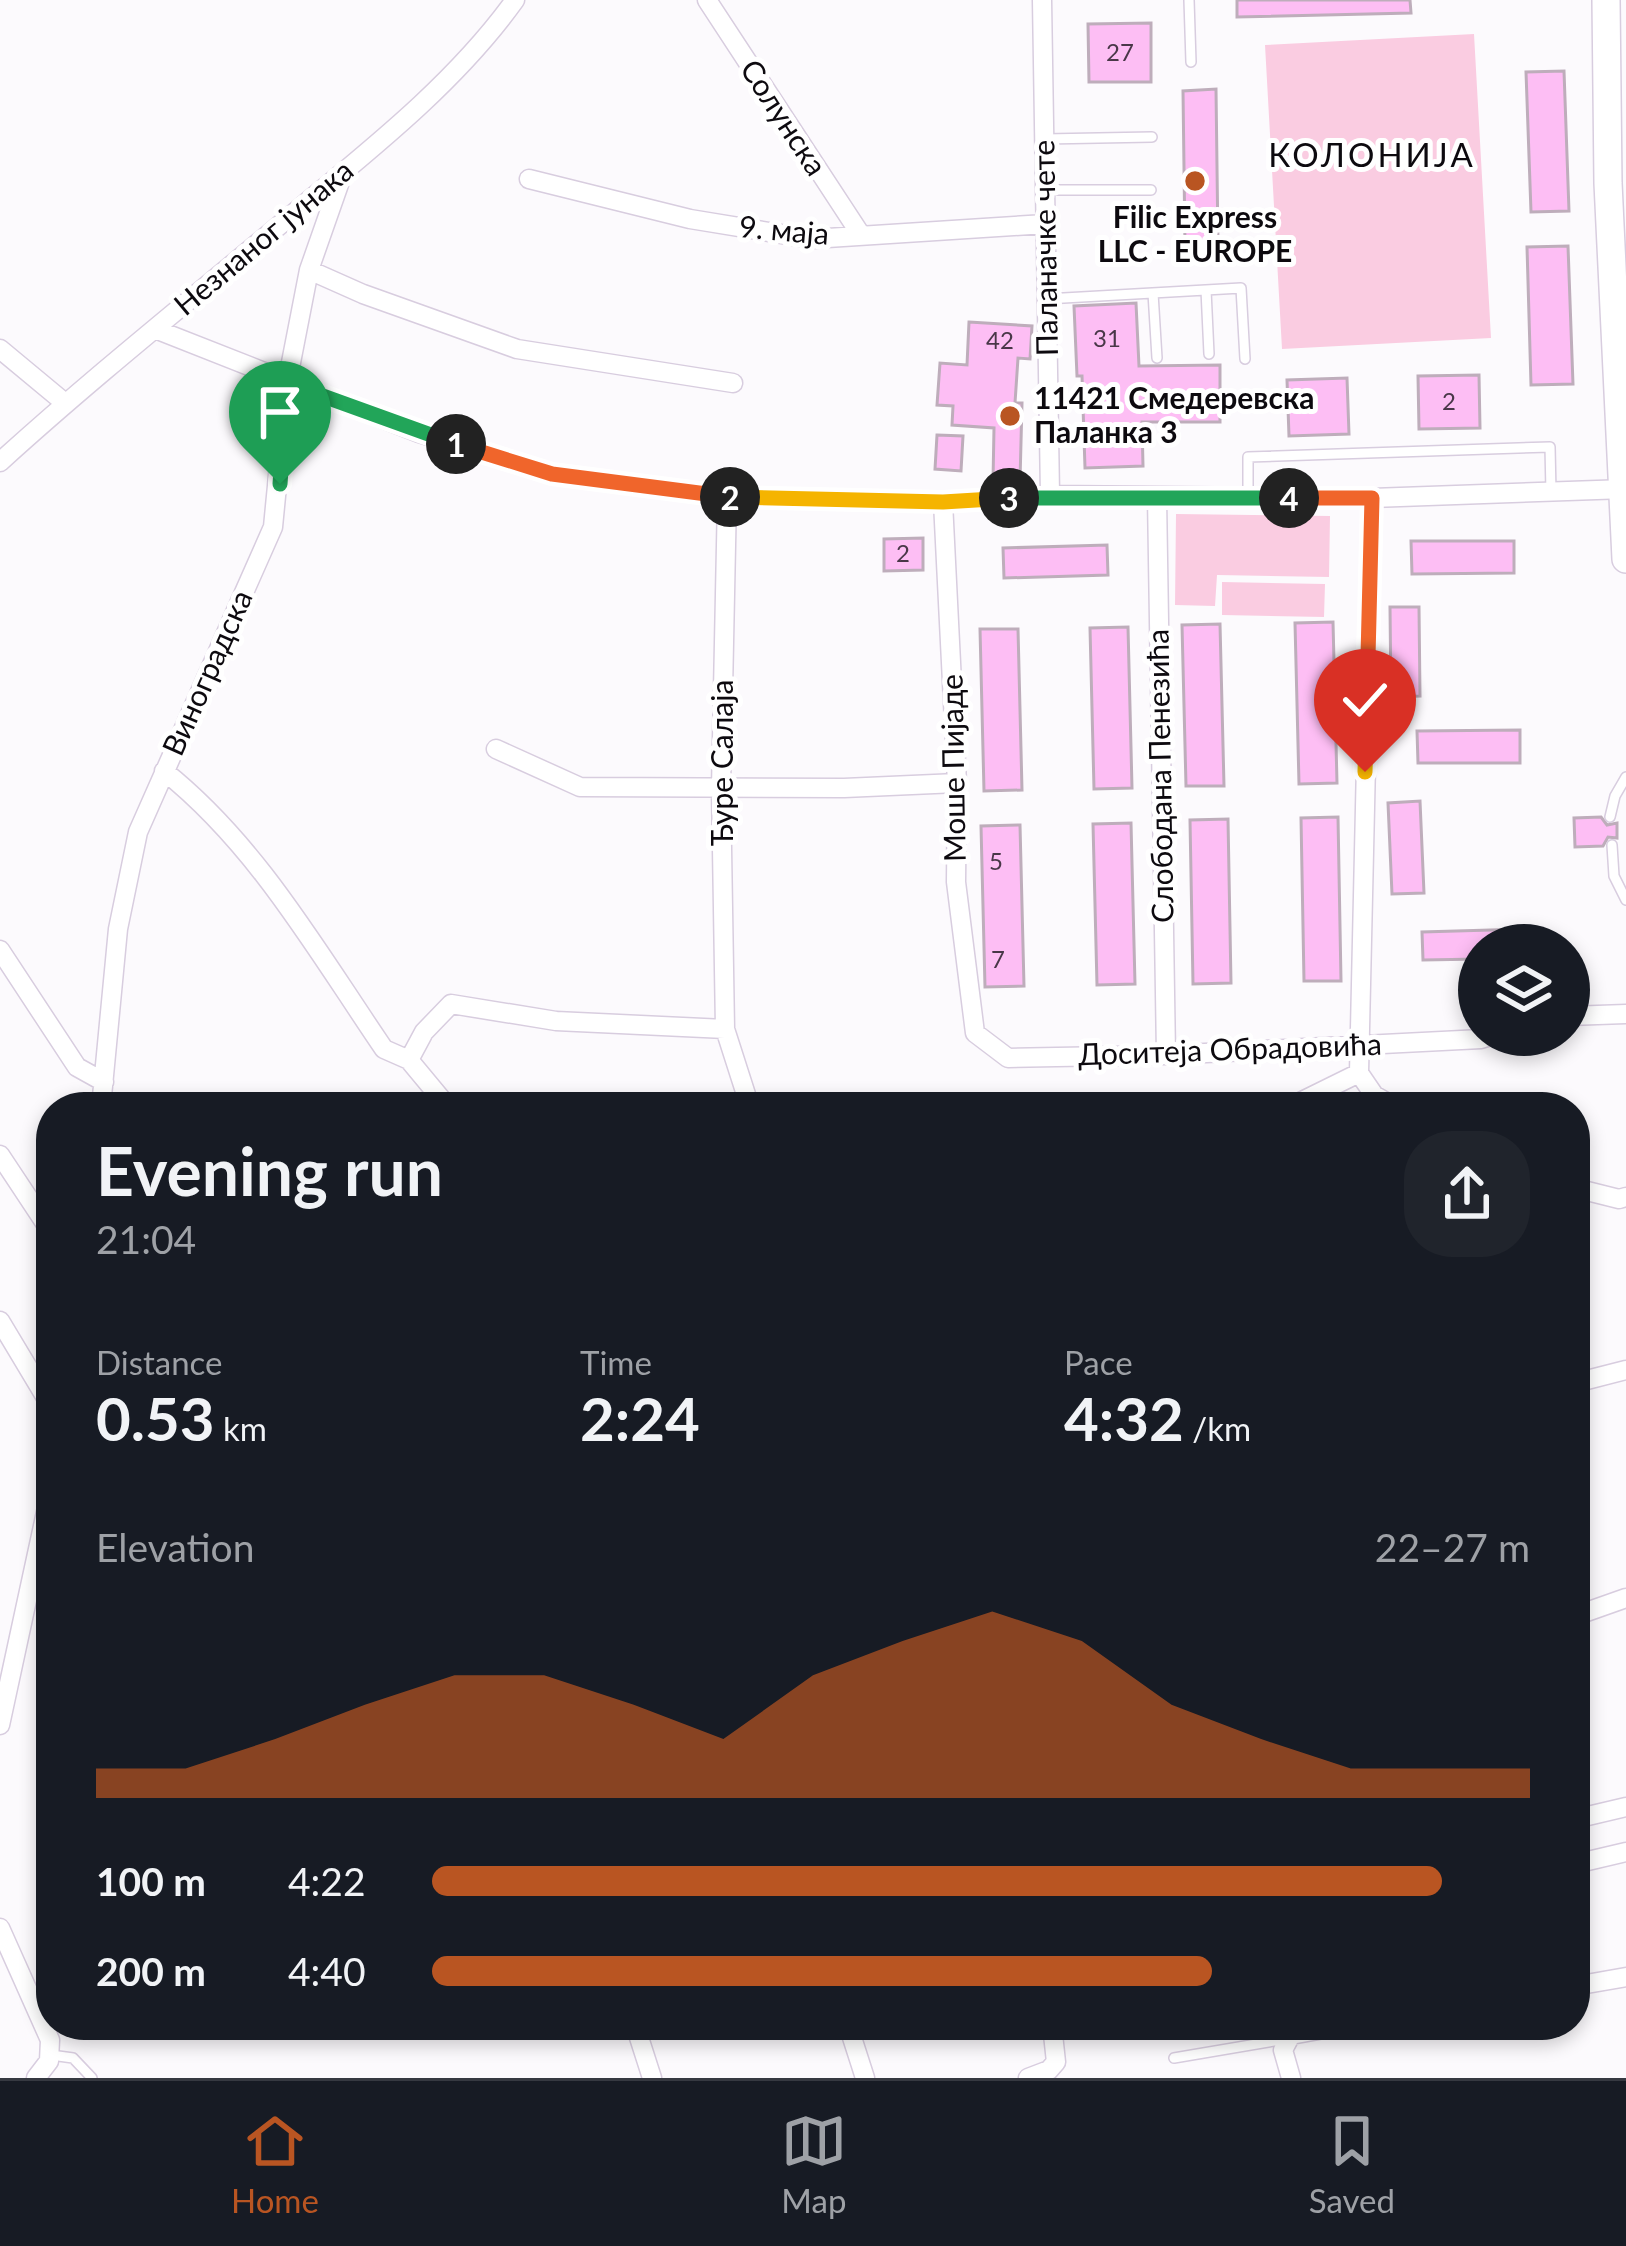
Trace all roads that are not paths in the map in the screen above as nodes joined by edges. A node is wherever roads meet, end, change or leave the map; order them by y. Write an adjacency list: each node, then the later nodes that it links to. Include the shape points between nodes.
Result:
1 (515, 0): 9 (street, Незнаног јунака, via 490,34)
2 (707, 0): 14 (street, Солунска)
3 (1042, 0): 8 (street, Паланачке чете)
4 (1189, 0): 6 (lane)
5 (1606, 0): 28 (main road)
6 (1191, 62)
7 (1152, 137): 8 (lane)
8 (1046, 139): 11 (street, Паланачке чете)
9 (343, 172): 15 (street, Виноградска); 19 (street, Незнаног јунака)
10 (529, 179): 14 (street, 9. маја, via 746,229 812,239)
11 (1045, 190): 12 (lane); 13 (street, Паланачке чете)
12 (1151, 190)
13 (1046, 224): 14 (street, 9. маја); 18 (street, Паланачке чете)
14 (861, 235)
15 (309, 270): 24 (street, Виноградска); 25 (street, via 517,349)
16 (1206, 290): 17 (lane); 21 (lane); 23 (lane, via 1241,289)
17 (1154, 293): 18 (lane); 22 (lane)
18 (1046, 299): 30 (street, Паланачке чете)
19 (155, 329): 24 (street); 26 (street, Незнаног јунака)
20 (0, 349): 26 (street)
21 (1209, 355)
22 (1157, 358)
23 (1245, 359)
24 (287, 383): 31 (street, via 552,474); 38 (street, Виноградска, via 273,527)
25 (733, 383)
26 (65, 403): 27 (street, Незнаног јунака)
27 (0, 462)
28 (1625, 489): 29 (street); 36 (main road)
29 (1551, 492): 33 (lane, via 1550,447 1248,457); 34 (street)
30 (1050, 495): 32 (street); 35 (street)
31 (727, 497): 35 (street); 41 (street, Ђуре Салаја)
32 (1156, 497): 33 (street); 52 (street, Слободана Пенезића)
33 (1248, 497): 34 (street)
34 (1372, 498): 51 (street)
35 (943, 502): 40 (street, Моше Пијаде)
36 (1626, 559)
37 (496, 749): 41 (street, via 580,787)
38 (164, 771): 53 (street, via 206,804 262,872 384,1048); 55 (street, Виноградска, via 123,896)
39 (1626, 777): 42 (lane)
40 (957, 783): 41 (street); 49 (street, Моше Пијаде, via 956,882)
41 (721, 788): 48 (street, Ђуре Салаја)
42 (1610, 817)
43 (1612, 845): 44 (lane)
44 (1626, 900)
45 (0, 950): 55 (street, via 76,1066)
46 (1626, 1014): 47 (street)
47 (1590, 1015)
48 (725, 1029): 53 (street, via 556,1021 451,1004); 58 (street, Ђуре Салаја)
49 (975, 1033): 52 (street, Доситеја Обрадовића, via 1008,1058)
50 (1458, 1038): 51 (street, Доситеја Обрадовића)
51 (1359, 1046): 52 (street, Доситеја Обрадовића); 54 (street)
52 (1166, 1055)
53 (409, 1060): 57 (street)
54 (1359, 1073): 59 (street, Доситеја Обрадовића); 60 (street)
55 (104, 1082): 56 (street, Виноградска)
56 (103, 1092)
57 (436, 1092)
58 (746, 1092)
59 (1320, 1092)
60 (1372, 1092)
61 (0, 1155): 64 (street)
62 (1590, 1192): 63 (street)
63 (1626, 1197)
64 (36, 1209)
65 (0, 1321): 68 (street)
66 (1626, 1370): 67 (street)
67 (1590, 1379)
68 (36, 1381)
69 (36, 1558): 72 (street)
70 (1626, 1598): 71 (street)
71 (1590, 1611)
72 (0, 1725)
73 (1626, 1807): 74 (street)
74 (1590, 1815)
75 (1626, 1852): 76 (street)
76 (1590, 1860)
77 (0, 1928): 80 (street)
78 (1626, 1977): 79 (street)
79 (1590, 1983)
80 (36, 2008)
81 (48, 2040): 87 (street)
82 (640, 2040): 91 (street)
83 (853, 2040): 92 (street)
84 (1054, 2040): 93 (street, via 1056,2062)
85 (1271, 2040): 88 (lane)
86 (1287, 2040): 94 (street)
87 (51, 2055): 89 (street); 90 (lane, via 73,2058)
88 (1174, 2057)
89 (36, 2078)
90 (92, 2078)
91 (652, 2078)
92 (865, 2078)
93 (1028, 2078)
94 (1291, 2078)

